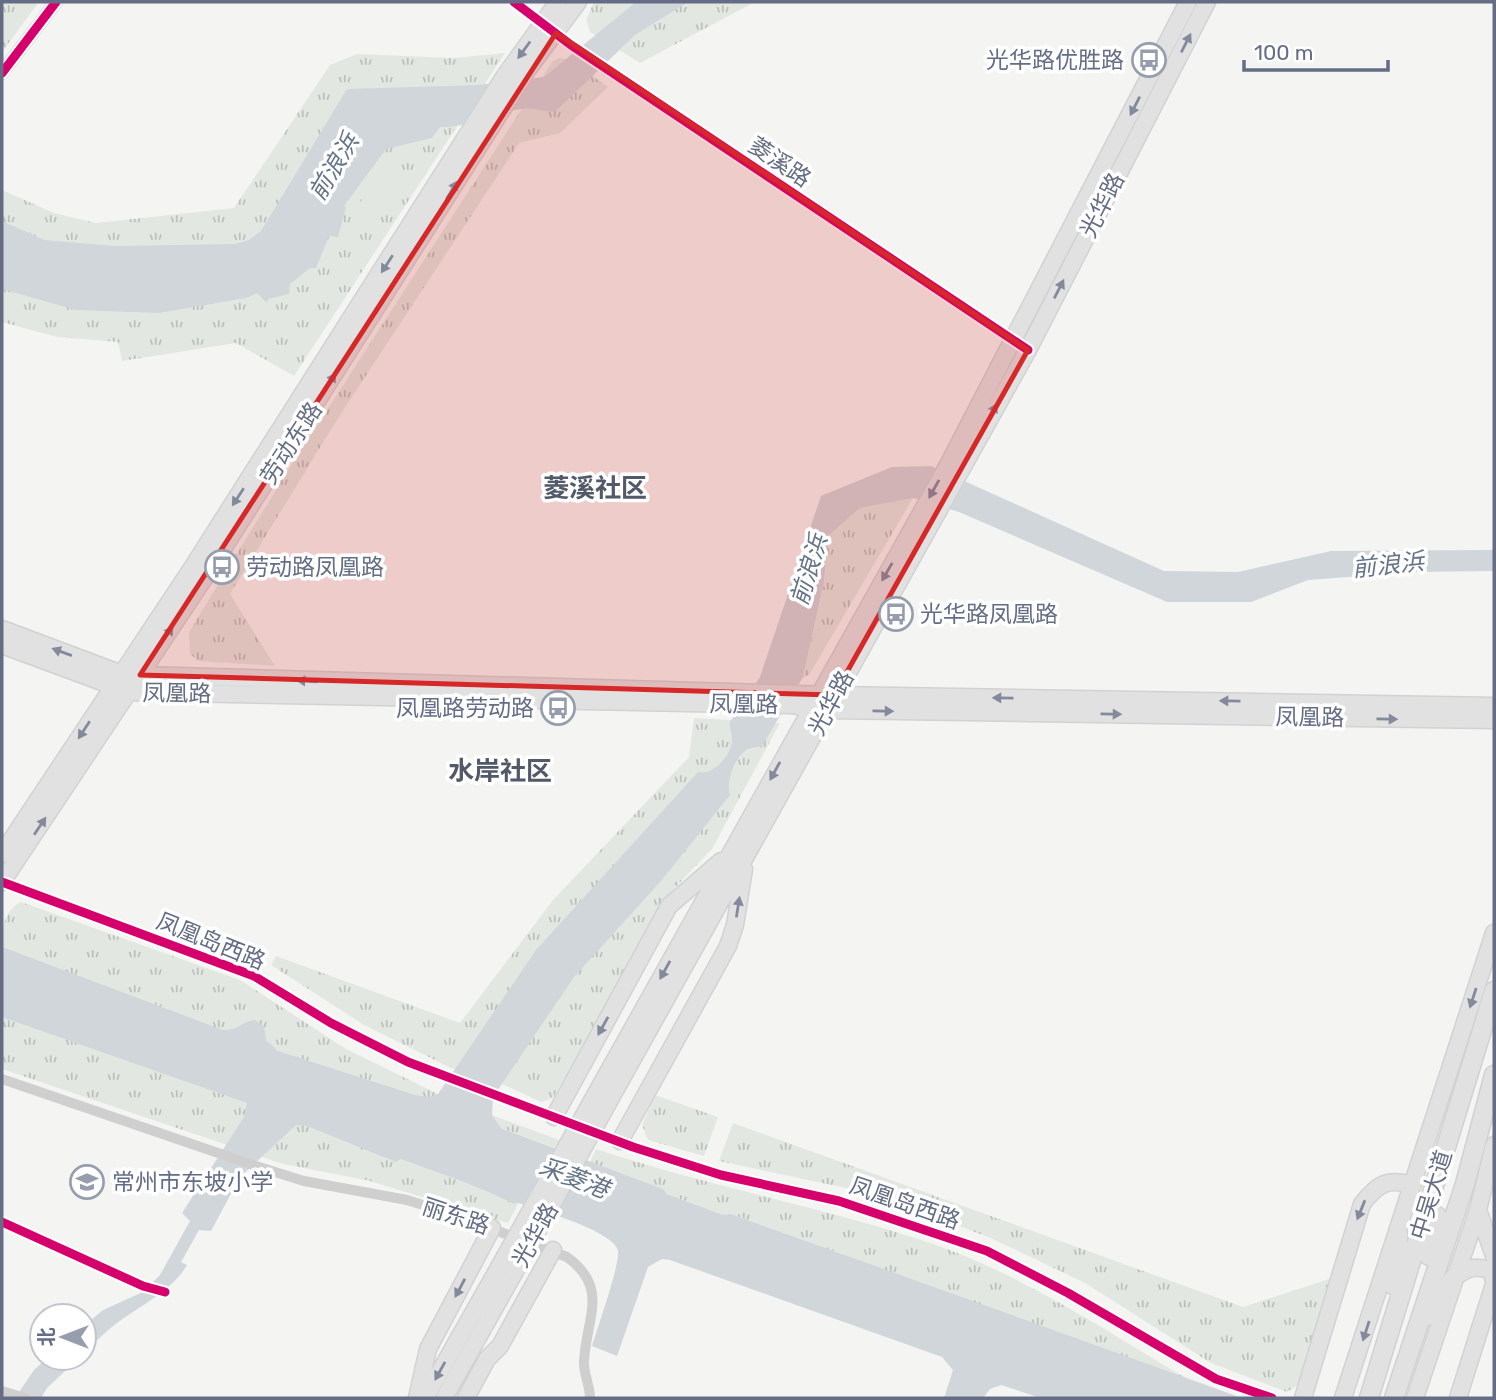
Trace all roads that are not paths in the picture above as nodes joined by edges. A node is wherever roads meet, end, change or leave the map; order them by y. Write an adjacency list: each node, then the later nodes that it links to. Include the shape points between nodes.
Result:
1 (56, 2): 8 (street)
2 (514, 2): 7 (street, 菱溪路)
3 (558, 2): 7 (main road, 劳动东路)
4 (578, 2): 7 (main road, 劳动东路)
5 (1188, 2): 9 (main road, 光华路, one-way to 9)
6 (1207, 2): 9 (main road, 光华路, one-way to 6)
7 (550, 28): 9 (street, 菱溪路); 12 (main road, 劳动东路, one-way to 12, via 504,77); 13 (main road, 劳动东路, one-way to 7, via 498,117)
8 (2, 73)
9 (1021, 346): 17 (main road, 光华路)
10 (2, 629): 12 (main road, 凤凰路, one-way to 10)
11 (2, 645): 14 (main road, 凤凰路)
12 (122, 674): 13 (main road, 凤凰路); 14 (main road, 劳动东路)
13 (140, 675): 15 (main road, 劳动东路); 16 (main road, 凤凰路, one-way to 13)
14 (112, 687): 15 (main road, 凤凰路); 20 (main road, 劳动东路, one-way to 20)
15 (129, 692): 16 (main road, 凤凰路); 23 (main road, 劳动东路, one-way to 15)
16 (738, 698): 17 (main road, 凤凰路)
17 (823, 702): 18 (main road, 凤凰路, one-way to 17); 19 (main road, 凤凰路, one-way to 19); 21 (main road, 光华路, one-way to 21); 22 (main road, 光华路)
18 (1494, 706)
19 (1494, 720)
20 (4, 844)
21 (728, 855): 29 (main road, 光华路, one-way to 29); 30 (main road, one-way to 30, via 669,906)
22 (746, 856): 29 (main road, 光华路); 31 (main road, one-way to 22, via 728,946)
23 (2, 882): 30 (street, 凤凰岛西路, via 254,976 331,1023 435,1073)
24 (1494, 933): 34 (main road, one-way to 34)
25 (1494, 991): 26 (main road, 中吴大道)
26 (1487, 1014): 33 (main road, via 1483,1066 1451,1167 1460,1174); 37 (main road, 中吴大道)
27 (1494, 1075): 33 (main road, 中吴大道)
28 (2, 1079): 38 (street, 丽东路, via 304,1181 407,1200)
29 (610, 1085): 42 (main road, 光华路, bridge)
30 (554, 1117): 31 (street, 凤凰岛西路)
31 (620, 1142): 56 (street, 凤凰岛西路, via 721,1175 839,1200 987,1251 1216,1379)
32 (1494, 1145): 35 (main road)
33 (1470, 1166): 47 (main road, 中吴大道)
34 (1413, 1185): 39 (main road); 57 (main road, one-way to 57, via 1395,1180 1376,1185 1362,1204)
35 (1478, 1210): 41 (main road); 43 (main road)
36 (2, 1222): 45 (street)
37 (1422, 1224): 46 (main road, 中吴大道); 49 (main road, via 1431,1215 1437,1216 1437,1230 1407,1327)
38 (492, 1228): 40 (street, 丽东路); 51 (main road, one-way to 51, via 428,1349)
39 (1398, 1233): 46 (main road, via 1398,1271 1383,1318); 58 (main road, one-way to 58)
40 (553, 1250): 54 (main road); 55 (street, 丽东路, via 580,1267 593,1292 584,1366)
41 (1494, 1256)
42 (505, 1272): 52 (main road, 光华路, one-way to 52); 53 (main road, 光华路)
43 (1454, 1278): 44 (main road, via 1468,1267 1481,1267 1491,1270); 47 (main road, via 1430,1311); 60 (main road)
44 (1494, 1282): 61 (main road)
45 (165, 1292)
46 (1380, 1362): 59 (main road, 中吴大道)
47 (1405, 1366): 49 (main road, 中吴大道)
48 (2, 1391): 50 (street)
49 (1395, 1395)
50 (21, 1397)
51 (417, 1398)
52 (425, 1398)
53 (444, 1398)
54 (466, 1398)
55 (590, 1398)
56 (1272, 1398)
57 (1303, 1398)
58 (1343, 1398)
59 (1368, 1398)
60 (1415, 1398)
61 (1458, 1398)

